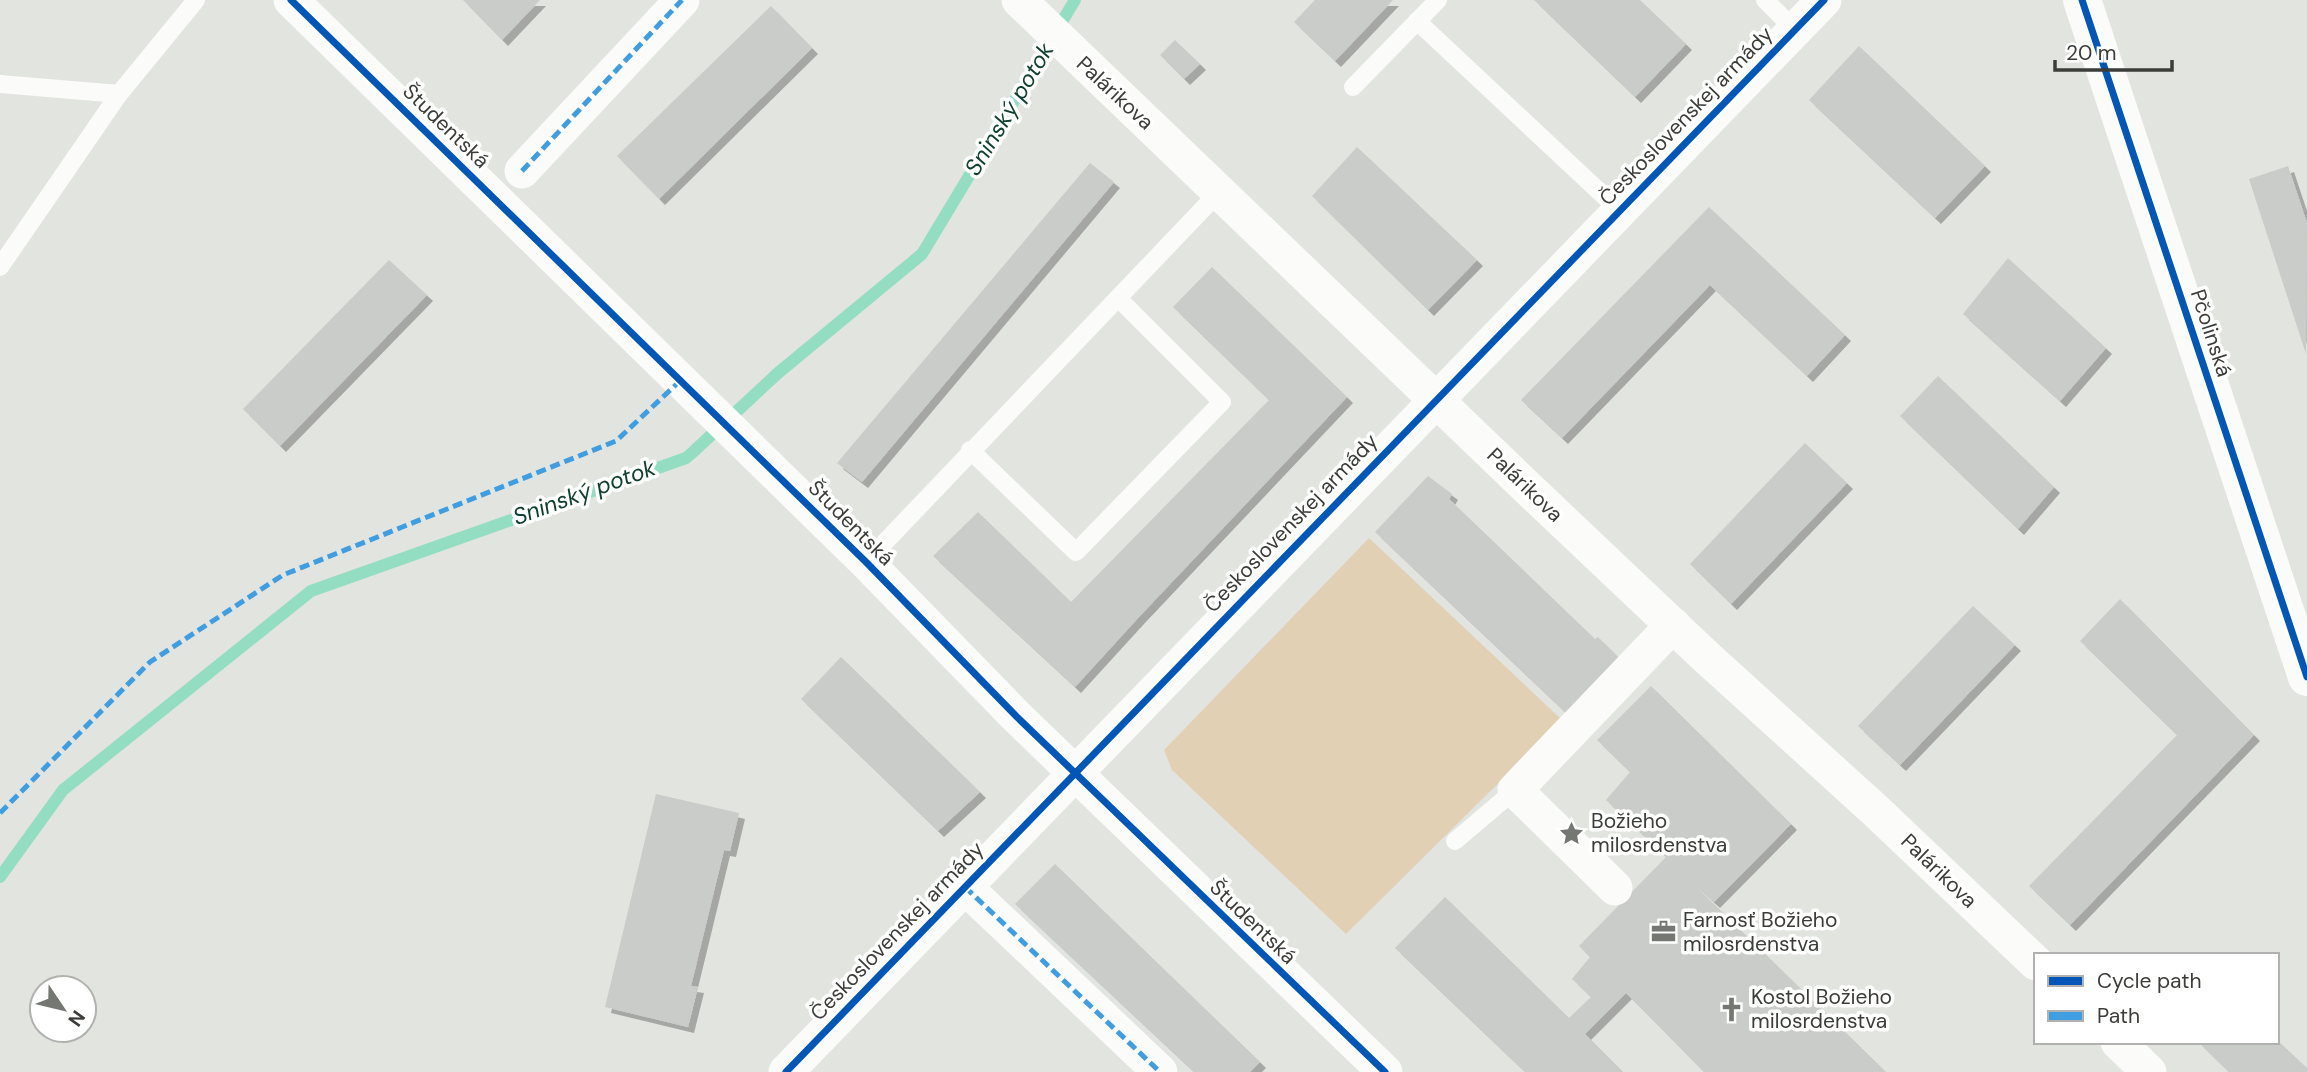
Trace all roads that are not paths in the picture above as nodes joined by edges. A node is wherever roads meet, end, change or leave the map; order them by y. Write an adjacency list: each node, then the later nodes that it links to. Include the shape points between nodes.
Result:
1 (196, 0): 13 (lane)
2 (291, 0): 21 (street, Študentská)
3 (682, 0): 14 (street)
4 (1437, 0): 9 (lane)
5 (1765, 0): 10 (lane, Československej armády)
6 (1824, 0): 10 (street, Československej armády)
7 (2082, 0): 23 (main road, Pčolinská)
8 (1028, 9): 15 (street, Palárikova)
9 (1417, 20): 12 (lane); 16 (lane, Československej armády)
10 (1795, 30): 16 (street, Československej armády)
11 (0, 84): 13 (lane)
12 (1353, 86)
13 (119, 94): 17 (lane)
14 (523, 171)
15 (1220, 191): 18 (lane); 19 (street, Palárikova)
16 (1619, 210): 19 (street, Československej armády)
17 (0, 267)
18 (1118, 298): 20 (lane); 20 (lane, via 1222,402 1076,552)
19 (1435, 400): 22 (street, Palárikova); 24 (street, Československej armády)
20 (970, 450): 21 (lane)
21 (866, 562): 24 (street, Študentská)
22 (1673, 625): 25 (street); 29 (street, Palárikova)
23 (2307, 677)
24 (1074, 773): 27 (street, Československej armády); 33 (street, Študentská)
25 (1515, 790): 26 (lane); 28 (street)
26 (1455, 841)
27 (965, 887): 31 (street, Československej armády); 32 (street)
28 (1615, 888)
29 (2034, 961)
30 (2120, 1044): 34 (street)
31 (792, 1070)
32 (1160, 1072)
33 (1385, 1072)
34 (2149, 1072)

